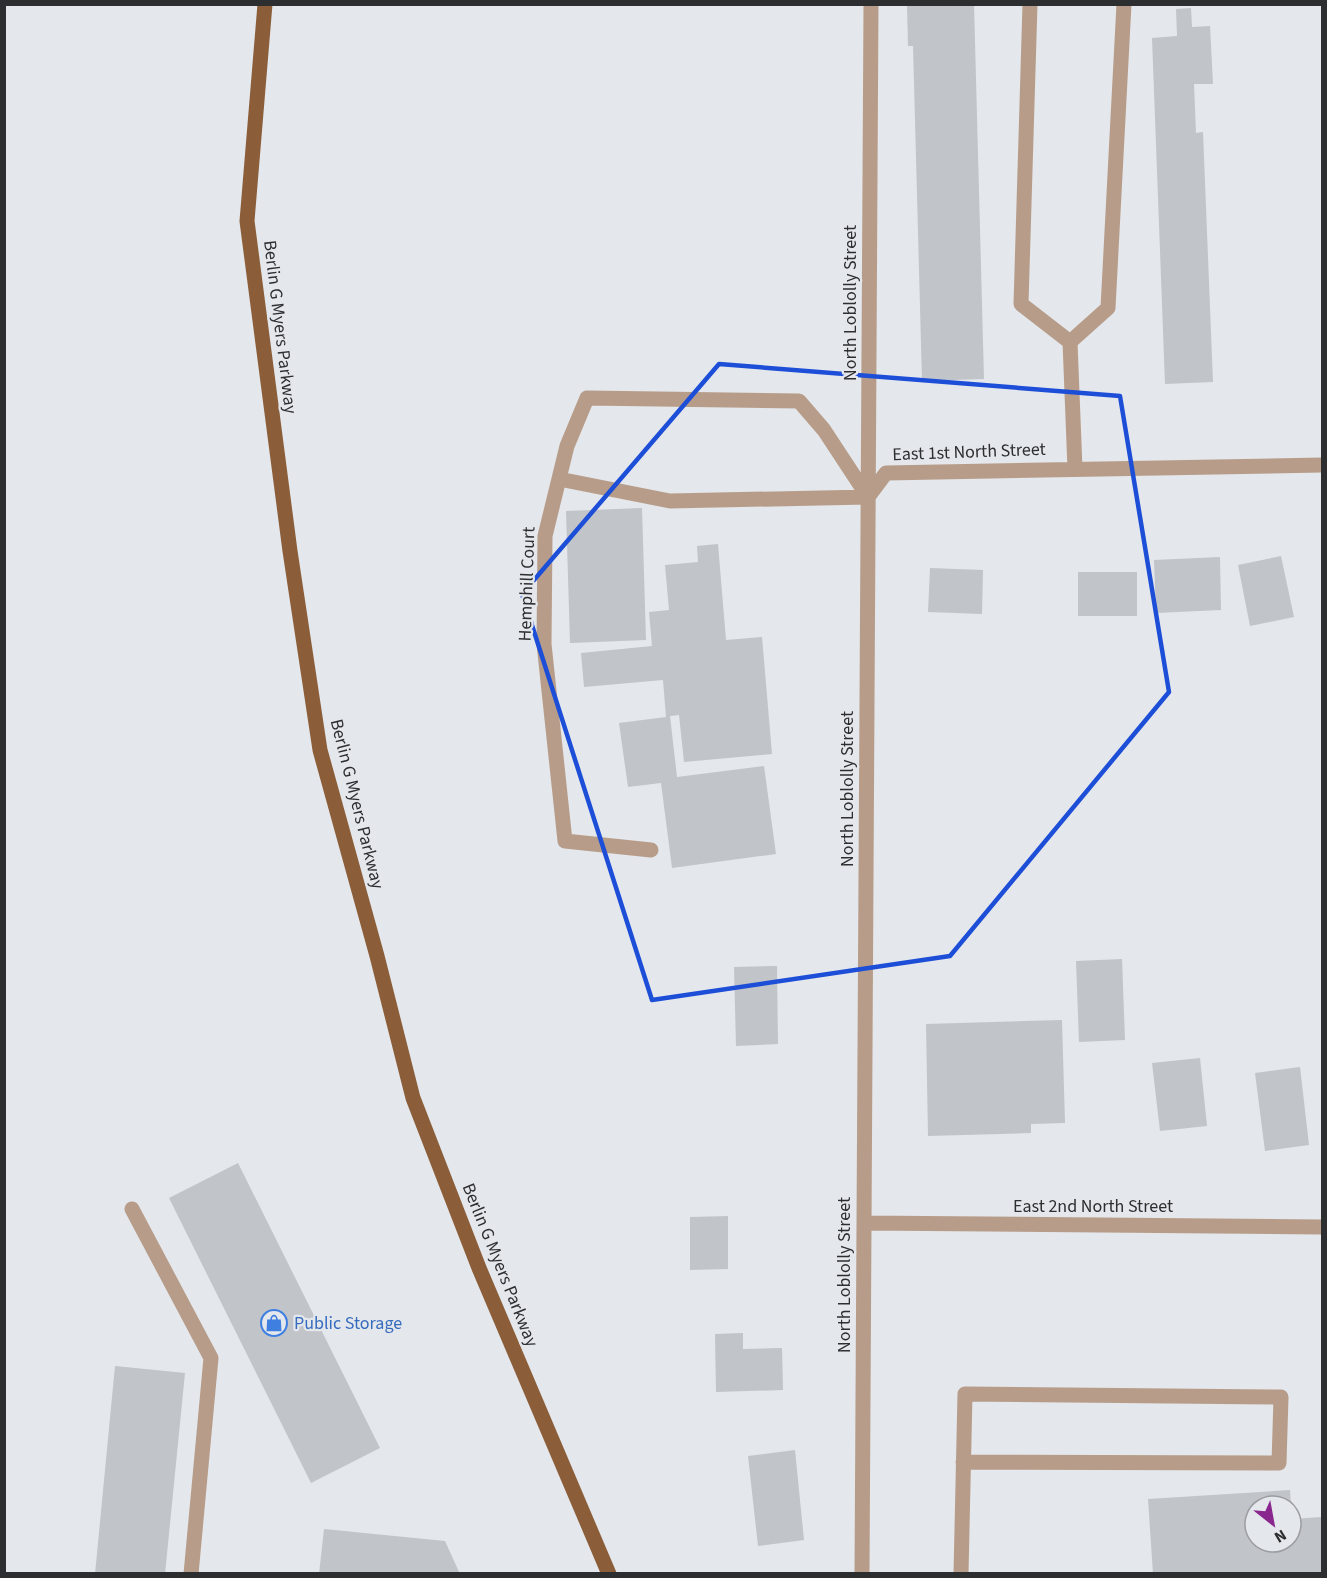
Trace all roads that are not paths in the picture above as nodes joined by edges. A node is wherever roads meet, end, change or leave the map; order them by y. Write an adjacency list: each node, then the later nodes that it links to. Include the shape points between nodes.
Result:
1 (265, 4): 16 (main road, Berlin G Myers Parkway, via 247,220 320,750 413,1098 488,1289)
2 (871, 4): 9 (street, North Loblolly Street)
3 (1030, 4): 5 (street, via 1021,304)
4 (1124, 4): 5 (street, via 1108,308)
5 (1070, 342): 7 (street)
6 (1323, 465): 7 (street, East 1st North Street)
7 (1074, 469): 9 (street, East 1st North Street, via 886,473)
8 (559, 479): 9 (street, via 670,501); 9 (street, Hemphill Court, via 567,446 587,398 799,401 824,430); 10 (street, Hemphill Court, via 545,536 544,644 565,841)
9 (868, 497): 12 (street, North Loblolly Street)
10 (651, 850)
11 (132, 1209): 15 (street, via 211,1359)
12 (864, 1223): 13 (street, East 2nd North Street); 17 (street, North Loblolly Street)
13 (1323, 1227)
14 (963, 1462): 14 (street, via 1280,1463 1281,1397 965,1394); 18 (street)
15 (191, 1574)
16 (609, 1574)
17 (862, 1574)
18 (961, 1574)

